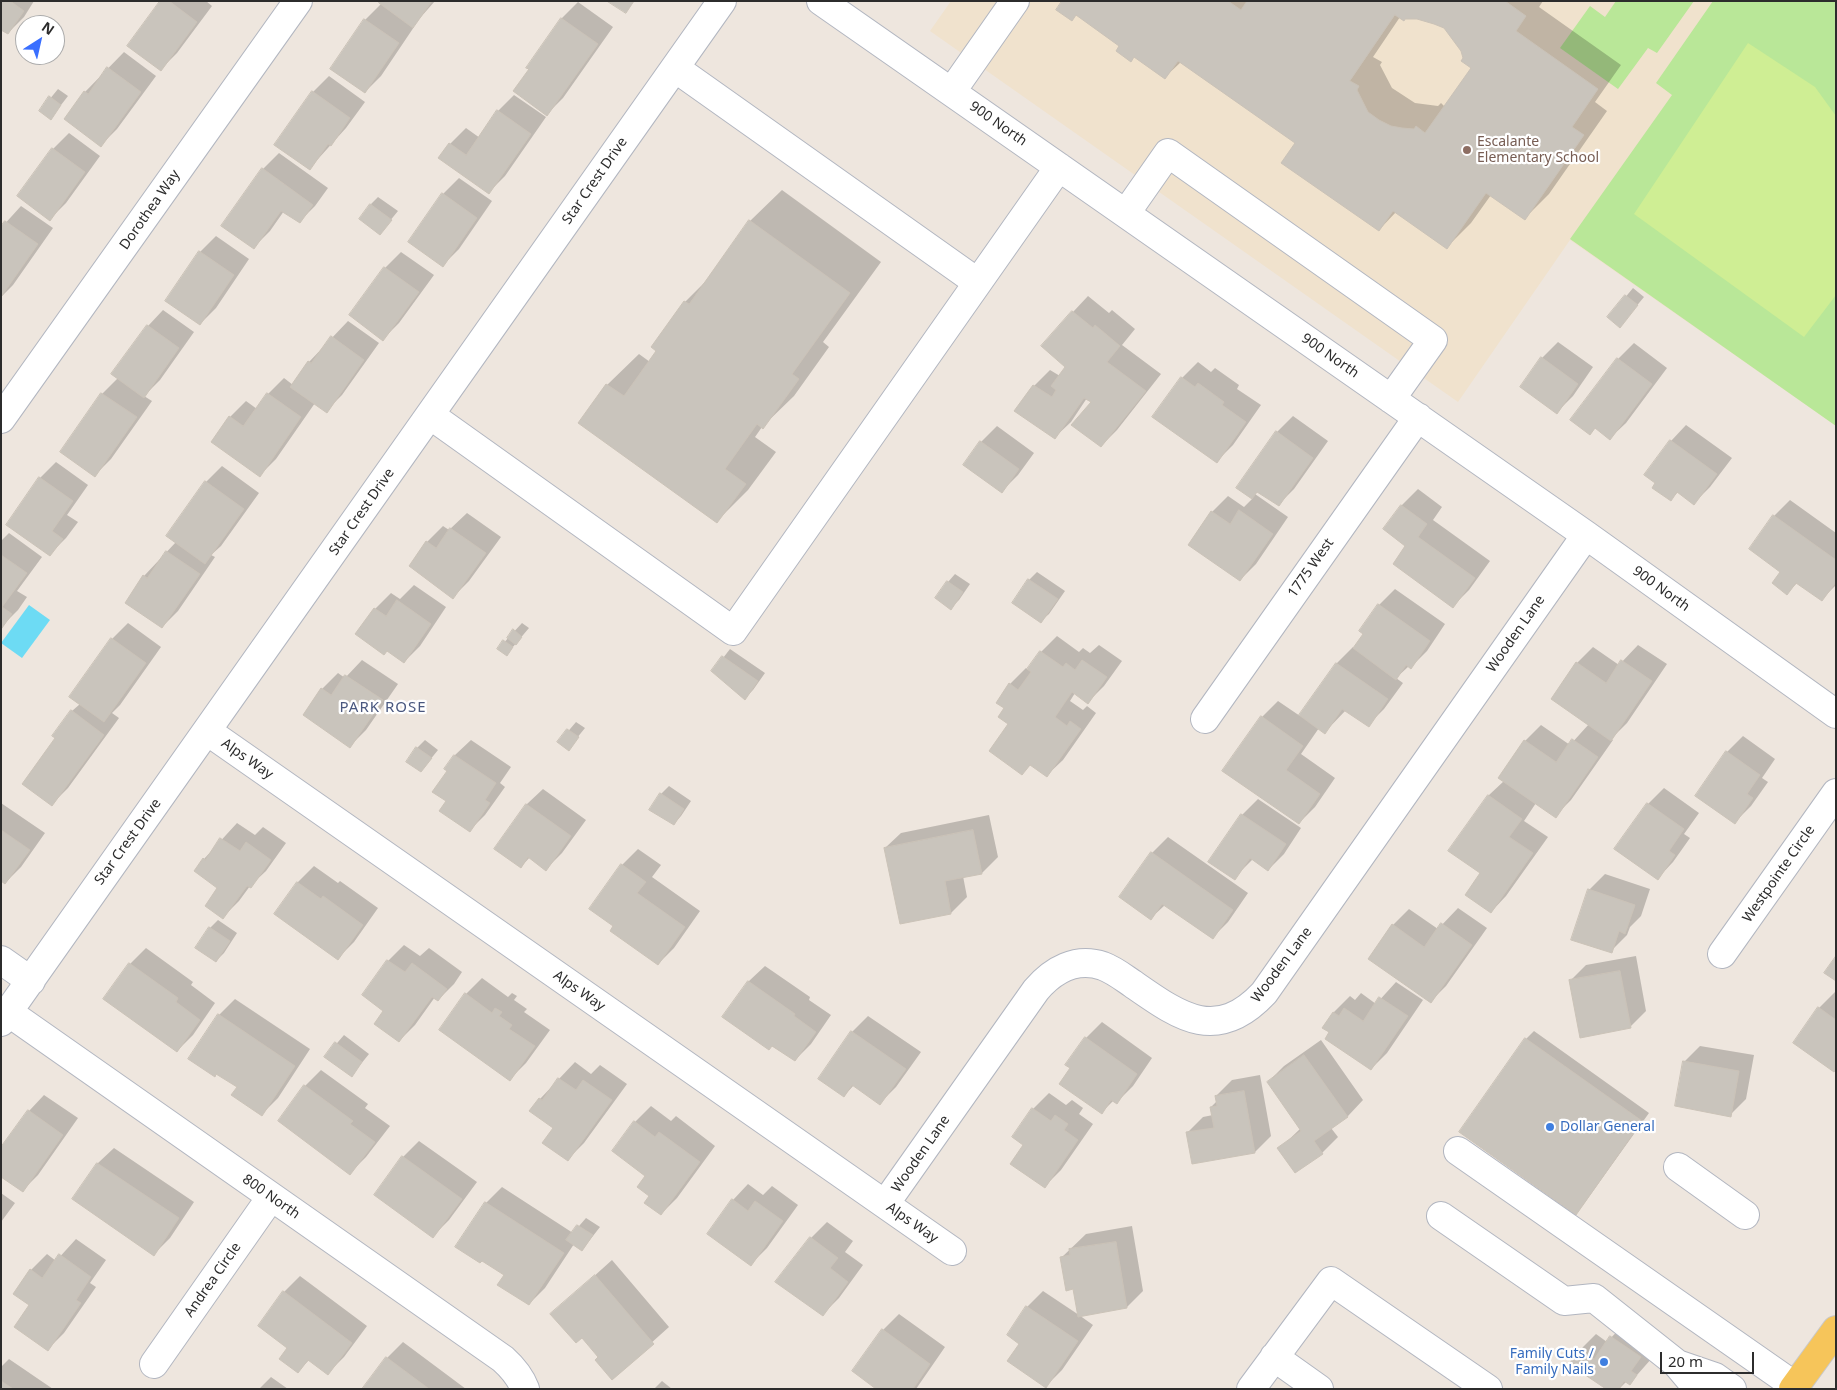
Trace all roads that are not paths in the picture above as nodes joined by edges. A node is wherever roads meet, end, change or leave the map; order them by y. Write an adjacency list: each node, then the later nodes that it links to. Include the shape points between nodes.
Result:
1 (298, 1): 13 (street, Dorothea Way)
2 (722, 1): 5 (street, Star Crest Drive)
3 (821, 1): 6 (street, 900 North)
4 (1015, 1): 6 (street)
5 (675, 68): 9 (street); 11 (street, Star Crest Drive)
6 (952, 91): 7 (street, 900 North)
7 (1059, 167): 8 (street, 900 North); 9 (street)
8 (1126, 213): 10 (street, 900 North); 10 (street, via 1168,153 1432,340)
9 (977, 282): 11 (street, via 733,632)
10 (1392, 399): 12 (street, 900 North)
11 (430, 415): 17 (street, Star Crest Drive)
12 (1418, 417): 14 (street, 900 North); 16 (street, 1775 West)
13 (1, 419)
14 (1586, 535): 15 (street, 900 North); 26 (street, Wooden Lane, via 1264,993 1252,1005 1221,1020 1187,1018 1171,1011 1104,966 1073,964 1058,969 1036,990)
15 (1836, 714)
16 (1205, 719)
17 (207, 731): 21 (street, Star Crest Drive); 26 (street, Alps Way)
18 (1836, 793): 19 (street, Westpointe Circle)
19 (1722, 954)
20 (1, 960): 21 (street)
21 (31, 981): 22 (street, Star Crest Drive)
22 (5, 1017): 25 (street, 800 North)
23 (1458, 1151): 34 (street)
24 (1678, 1168): 27 (street)
25 (271, 1197): 33 (street, Andrea Circle); 35 (street, 800 North, via 503,1359 514,1368)
26 (885, 1204): 29 (street, Alps Way)
27 (1745, 1215)
28 (1441, 1216): 32 (street, via 1564,1301 1594,1298)
29 (952, 1250)
30 (1836, 1330): 34 (main road)
31 (1274, 1357): 36 (street); 37 (street); 38 (street, via 1331,1281)
32 (1676, 1363): 39 (street); 40 (street, via 1715,1377)
33 (154, 1364)
34 (1794, 1387)
35 (525, 1389)
36 (1251, 1389)
37 (1320, 1389)
38 (1488, 1389)
39 (1698, 1389)
40 (1732, 1389)

